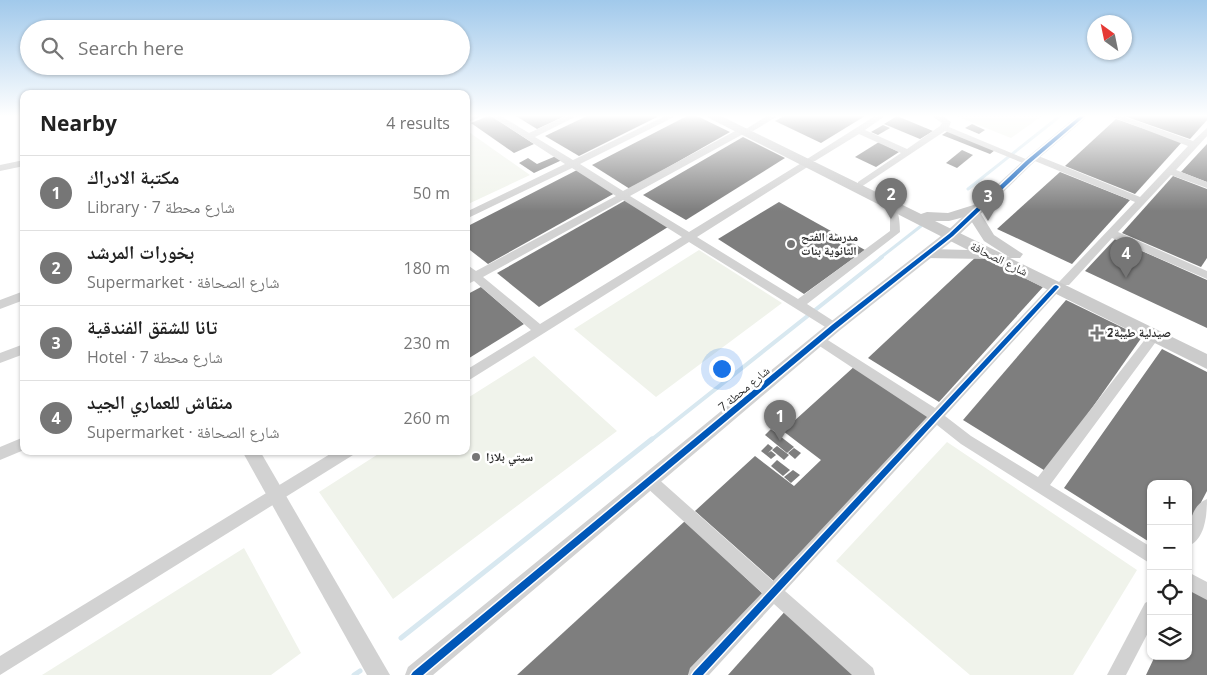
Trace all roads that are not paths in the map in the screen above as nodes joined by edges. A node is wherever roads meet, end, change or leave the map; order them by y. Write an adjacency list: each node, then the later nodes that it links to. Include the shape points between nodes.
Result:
1 (546, 148): 15 (street)
2 (607, 148): 15 (street)
3 (713, 148): 20 (street)
4 (780, 148): 13 (main road, شارع الصحافة)
5 (831, 148): 13 (street)
6 (896, 148): 11 (street)
7 (916, 148): 11 (street)
8 (996, 148): 12 (street)
9 (1045, 148): 12 (street, شارع محطة 7)
10 (1193, 148): 17 (street)
11 (908, 153): 18 (street)
12 (1030, 160): 22 (street); 23 (street, شارع محطة 7)
13 (809, 162): 18 (main road, شارع الصحافة); 21 (main road, شارع الصحافة); 29 (street)
14 (20, 164): 16 (street)
15 (573, 164): 20 (street); 24 (street)
16 (0, 168)
17 (1170, 172): 19 (street); 22 (street)
18 (861, 184): 21 (main road, شارع الصحافة)
19 (1207, 185)
20 (623, 196): 29 (street); 34 (street)
21 (888, 201): 25 (main road, شارع الصحافة); 26 (main road, شارع الصحافة); 39 (street, via 895,218 895,232)
22 (1142, 201): 28 (street)
23 (978, 210): 26 (main road, via 950,217); 27 (street, شارع محطة 7); 32 (main road, via 994,242)
24 (470, 214)
25 (906, 214): 27 (main road, شارع الصحافة); 30 (main road, via 924,232)
26 (928, 216): 27 (main road, شارع الصحافة)
27 (954, 232): 30 (street, شارع محطة 7); 31 (main road, شارع الصحافة); 32 (main road, شارع الصحافة)
28 (1112, 234): 33 (street); 36 (street)
29 (690, 238): 39 (street); 41 (street)
30 (931, 252): 31 (main road); 40 (street, شارع محطة 7)
31 (993, 256): 36 (main road, شارع الصحافة)
32 (1043, 271): 36 (main road, شارع الصحافة)
33 (1205, 272)
34 (470, 274)
35 (470, 276): 41 (street)
36 (1060, 284): 42 (main road, شارع الصحافة); 45 (main road, شارع الصحافة); 49 (street)
37 (20, 297): 38 (street)
38 (0, 304)
39 (798, 305): 40 (street)
40 (834, 327): 43 (street, شارع محطة 7)
41 (540, 331): 48 (street)
42 (1154, 336): 47 (main road, شارع الصحافة); 55 (street)
43 (819, 340): 49 (street); 54 (street, شارع محطة 7)
44 (20, 350): 46 (street)
45 (1207, 351)
46 (0, 358)
47 (1207, 362)
48 (470, 375)
49 (938, 416): 55 (street, via 966,440); 61 (street)
50 (20, 445): 51 (street)
51 (0, 454)
52 (252, 455): 56 (street)
53 (342, 455): 56 (street)
54 (650, 482): 61 (street); 66 (street, شارع محطة 7)
55 (1040, 487): 59 (street)
56 (277, 495): 64 (street); 65 (street)
57 (1207, 506): 58 (street)
58 (1192, 532)
59 (1147, 554)
60 (1192, 583): 62 (street)
61 (775, 592): 67 (street); 68 (street)
62 (1207, 592)
63 (1147, 615): 69 (street)
64 (0, 666)
65 (379, 675)
66 (416, 675)
67 (698, 675)
68 (866, 675)
69 (1116, 675)

